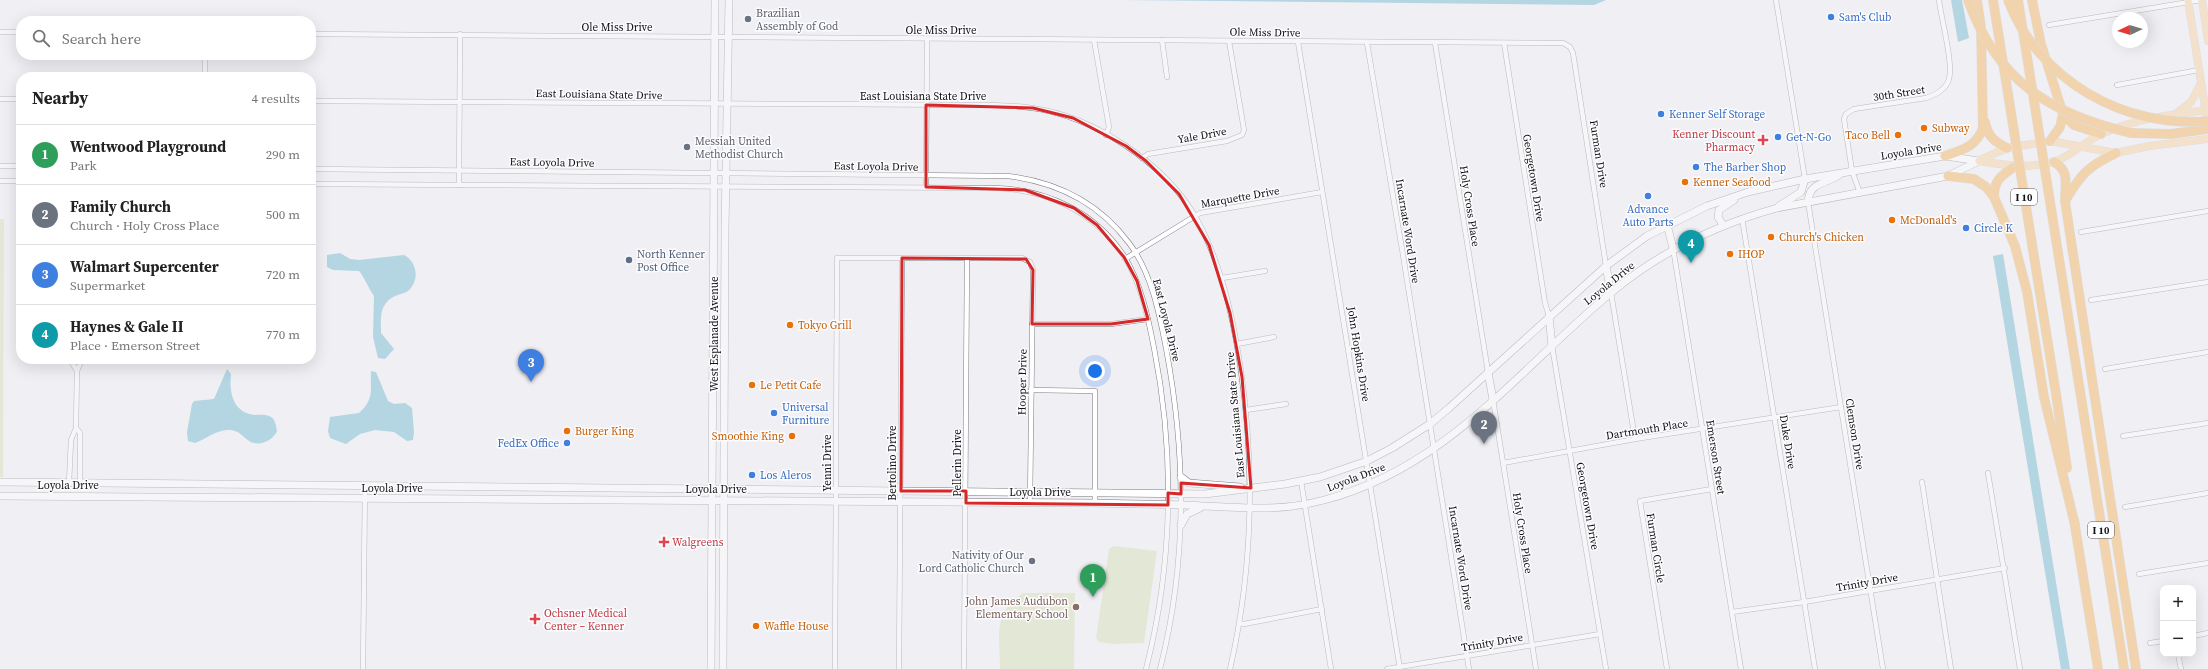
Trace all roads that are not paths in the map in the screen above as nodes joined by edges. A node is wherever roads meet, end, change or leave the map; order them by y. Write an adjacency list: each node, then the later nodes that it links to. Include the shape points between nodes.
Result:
1 (715, 0): 18 (main road, West Esplanade Avenue)
2 (728, 0): 19 (main road, West Esplanade Avenue)
3 (1776, 0): 71 (street)
4 (1939, 0): 65 (street, 30th Street, via 1950,72 1948,82 1941,91 1926,98 1848,111 1844,119)
5 (1968, 0): 48 (highway, bridge, via 1991,47 2013,75 2028,89 2066,113 2094,125 2131,133 2171,134)
6 (1977, 0): 46 (highway, via 1981,27)
7 (1993, 0): 188 (highway, I 10, bridge)
8 (2008, 0): 47 (highway, bridge, via 2035,47 2061,74 2079,88 2117,108 2150,119 2192,123)
9 (2018, 0): 228 (highway, I 10, bridge)
10 (2032, 0): 45 (highway, via 2041,44)
11 (2201, 0): 12 (street); 24 (main road)
12 (2188, 1): 13 (street); 31 (main road)
13 (2049, 25)
14 (0, 32): 15 (street)
15 (16, 32)
16 (316, 34): 17 (street, Ole Miss Drive)
17 (460, 34): 18 (street, Ole Miss Drive); 39 (street)
18 (715, 36): 19 (street, Ole Miss Drive); 40 (main road, West Esplanade Avenue)
19 (727, 37): 20 (street, Ole Miss Drive); 41 (main road, West Esplanade Avenue)
20 (927, 39): 21 (street, Ole Miss Drive); 42 (street)
21 (1094, 40): 22 (street, Ole Miss Drive); 49 (street, via 1109,127)
22 (1162, 40): 23 (street, Ole Miss Drive); 33 (street)
23 (1229, 41): 25 (street, Ole Miss Drive); 57 (street, Yale Drive, via 1244,130 1242,134 1227,141 1148,154)
24 (2208, 41)
25 (1298, 42): 26 (street, Ole Miss Drive); 79 (street, John Hopkins Drive)
26 (1367, 43): 27 (street, Ole Miss Drive); 130 (street, Incarnate Word Drive)
27 (1435, 43): 28 (street, Ole Miss Drive); 120 (street, Holy Cross Place)
28 (1504, 43): 29 (street, Ole Miss Drive, via 1563,43); 107 (street, Georgetown Drive)
29 (1570, 46): 99 (street, Furman Drive)
30 (205, 60): 32 (street)
31 (2199, 70): 34 (main road); 35 (street)
32 (205, 72)
33 (1167, 77)
34 (2201, 83): 43 (main road); 44 (main road, via 2191,102)
35 (2116, 85)
36 (0, 99): 37 (street)
37 (16, 99)
38 (316, 101): 39 (street, East Louisiana State Drive)
39 (460, 101): 40 (street, East Louisiana State Drive); 64 (street)
40 (715, 104): 41 (street, East Louisiana State Drive); 66 (main road, West Esplanade Avenue)
41 (726, 105): 42 (street, East Louisiana State Drive); 67 (main road, West Esplanade Avenue)
42 (926, 105): 49 (street, East Louisiana State Drive, via 1033,108 1073,118); 69 (street)
43 (2207, 110): 44 (main road, Loyola Drive); 48 (main road)
44 (2176, 113): 50 (main road, Loyola Drive)
45 (2063, 114): 50 (highway, via 2074,125); 52 (highway, via 2060,127)
46 (1984, 119): 54 (highway, via 1986,130 1994,142); 56 (highway, via 1974,144)
47 (2208, 121)
48 (2208, 128)
49 (1106, 134): 57 (street, East Louisiana State Drive)
50 (2101, 134): 53 (main road, Loyola Drive)
51 (2208, 139): 55 (main road, Loyola Drive)
52 (2050, 141): 53 (main road, Loyola Drive); 54 (main road, Loyola Drive)
53 (2080, 147): 55 (main road, Loyola Drive); 59 (main road, Loyola Drive)
54 (2007, 148): 58 (main road, Loyola Drive)
55 (2116, 153): 83 (highway, via 2085,171)
56 (1945, 156): 58 (main road, Loyola Drive); 65 (main road, Loyola Drive)
57 (1142, 158): 87 (street, East Louisiana State Drive, via 1179,194)
58 (1979, 161): 62 (main road, Loyola Drive); 70 (main road, Loyola Drive)
59 (2054, 162): 62 (main road, Loyola Drive); 83 (highway, via 2066,172)
60 (0, 166): 61 (street)
61 (16, 166)
62 (2014, 167): 82 (highway, via 1998,178)
63 (316, 169): 64 (street, East Loyola Drive)
64 (459, 170): 66 (street, East Loyola Drive); 75 (street)
65 (1852, 171): 68 (main road, Loyola Drive); 81 (street, 30th Street)
66 (714, 172): 67 (street, East Loyola Drive); 76 (main road, West Esplanade Avenue)
67 (726, 173): 69 (street, East Loyola Drive); 77 (main road, West Esplanade Avenue)
68 (1843, 173): 71 (main road, Loyola Drive); 84 (main road, via 1815,185)
69 (926, 175): 78 (street); 95 (street, East Loyola Drive, via 1008,176 1052,185 1095,208 1119,230)
70 (1948, 176): 81 (main road, Loyola Drive); 82 (highway, via 1980,182)
71 (1805, 178): 80 (main road, Loyola Drive); 85 (main road, via 1801,192)
72 (0, 181): 73 (street)
73 (16, 181)
74 (316, 184): 75 (street, East Loyola Drive)
75 (459, 185): 76 (street, East Loyola Drive)
76 (714, 186): 77 (street, East Loyola Drive); 92 (main road, West Esplanade Avenue)
77 (726, 186): 78 (street, East Loyola Drive); 91 (main road, West Esplanade Avenue)
78 (926, 187): 98 (street, East Loyola Drive, via 1013,188 1048,196 1074,208 1097,225)
79 (1322, 192): 87 (street, Marquette Drive); 137 (street, John Hopkins Drive)
80 (1748, 192): 89 (main road, Loyola Drive, via 1707,206); 90 (main road, via 1719,210 1718,218)
81 (1860, 193): 84 (main road, Loyola Drive)
82 (1994, 197): 188 (highway, via 2015,246 2027,292 2042,390)
83 (2065, 200): 229 (highway)
84 (1808, 202): 85 (main road, Loyola Drive); 126 (street, Clemson Drive)
85 (1777, 208): 88 (main road, Loyola Drive)
86 (2208, 211): 93 (street)
87 (1194, 216): 95 (street, Marquette Drive); 101 (street, East Louisiana State Drive)
88 (1742, 218): 90 (main road, Loyola Drive); 128 (street, Duke Drive)
89 (1667, 225): 94 (main road); 99 (main road, Loyola Drive)
90 (1723, 225): 94 (main road, Loyola Drive)
91 (725, 229): 92 (main road); 104 (main road, West Esplanade Avenue)
92 (713, 230): 103 (main road, West Esplanade Avenue)
93 (2080, 232)
94 (1673, 248): 105 (main road, Loyola Drive); 132 (street, Emerson Street)
95 (1136, 252): 98 (street, Marquette Drive); 140 (street, East Loyola Drive, via 1148,278 1164,338 1176,412)
96 (902, 258): 97 (street); 158 (street, Yenni Drive, via 837,258); 159 (street, Bertolino Drive)
97 (968, 258): 109 (street, Hooper Drive, via 1022,258 1030,262 1033,270); 160 (street, Pellerin Drive)
98 (1125, 259): 108 (street, East Loyola Drive, via 1137,281)
99 (1606, 266): 105 (main road); 107 (main road, Loyola Drive)
100 (1264, 271): 101 (street)
101 (1222, 278): 111 (street, East Louisiana State Drive)
102 (2208, 282): 106 (street)
103 (712, 291): 104 (main road); 113 (main road, West Esplanade Avenue)
104 (725, 291): 114 (main road, West Esplanade Avenue)
105 (1611, 293): 112 (main road, Loyola Drive); 134 (street)
106 (2091, 300)
107 (1549, 316): 112 (main road); 120 (main road, Loyola Drive)
108 (1148, 319): 109 (street, via 1111,324); 163 (street, East Loyola Drive, via 1165,415)
109 (1032, 324): 121 (street, Hooper Drive)
110 (1274, 337): 111 (street)
111 (1237, 344): 127 (street, East Louisiana State Drive)
112 (1552, 346): 122 (main road, Loyola Drive); 136 (street, Georgetown Drive)
113 (712, 349): 114 (main road); 125 (main road, West Esplanade Avenue)
114 (725, 349): 124 (main road, West Esplanade Avenue)
115 (2208, 352): 118 (street)
116 (73, 364): 119 (street)
117 (80, 364): 119 (street)
118 (2105, 369)
119 (77, 371): 131 (street)
120 (1488, 372): 122 (main road); 130 (main road, Loyola Drive)
121 (1030, 390): 161 (street, Hooper Drive); 162 (street, via 1095,391)
122 (1493, 400): 135 (main road, Loyola Drive); 138 (street, Holy Cross Place)
123 (1286, 404): 127 (street)
124 (724, 406): 125 (main road); 155 (main road, West Esplanade Avenue)
125 (712, 407): 153 (main road, West Esplanade Avenue)
126 (1841, 407): 128 (street, Dartmouth Place); 193 (street, Clemson Drive)
127 (1246, 410): 154 (street, East Louisiana State Drive)
128 (1775, 418): 132 (street, Dartmouth Place); 194 (street, Duke Drive)
129 (2208, 422): 133 (street)
130 (1430, 424): 135 (street, Incarnate Word Drive); 137 (main road, Loyola Drive)
131 (76, 428): 145 (street, via 71,440); 146 (street, via 80,433)
132 (1702, 429): 134 (street, Dartmouth Place); 157 (street, Emerson Street)
133 (2123, 436)
134 (1635, 439): 136 (street, Dartmouth Place)
135 (1434, 450): 151 (main road, Loyola Drive); 204 (street, Incarnate Word Drive)
136 (1570, 451): 138 (street, Dartmouth Place); 198 (street, Georgetown Drive)
137 (1367, 461): 143 (main road, Loyola Drive); 151 (street, John Hopkins Drive)
138 (1503, 462): 203 (street, Holy Cross Place)
139 (1988, 473): 190 (street)
140 (1181, 477): 154 (main road, via 1189,483); 165 (street, East Loyola Drive)
141 (0, 482): 142 (main road, Loyola Drive)
142 (28, 482): 145 (main road, Loyola Drive); 167 (main road)
143 (1301, 482): 154 (main road, Loyola Drive); 183 (street)
144 (1922, 482): 192 (street)
145 (70, 483): 146 (main road, Loyola Drive)
146 (80, 483): 147 (main road, Loyola Drive)
147 (135, 484): 148 (main road, Loyola Drive); 168 (main road)
148 (173, 484): 149 (main road, Loyola Drive); 169 (main road)
149 (275, 485): 150 (main road, Loyola Drive); 170 (main road)
150 (365, 485): 152 (main road, Loyola Drive); 171 (street)
151 (1371, 485): 183 (main road, Loyola Drive); 206 (street, John Hopkins Drive)
152 (466, 486): 153 (main road, Loyola Drive); 172 (main road)
153 (712, 488): 155 (main road, Loyola Drive); 173 (main road, West Esplanade Avenue)
154 (1250, 488): 165 (main road, Loyola Drive, via 1217,494); 186 (street, East Louisiana State Drive)
155 (723, 489): 156 (main road, Loyola Drive); 174 (main road, West Esplanade Avenue)
156 (748, 489): 158 (main road, Loyola Drive); 175 (main road)
157 (1712, 489): 196 (street, Emerson Street); 221 (street, Furman Circle, via 1640,501)
158 (836, 490): 159 (main road, Loyola Drive); 176 (street, Yenni Drive)
159 (901, 491): 160 (main road, Loyola Drive); 177 (street, Bertolino Drive)
160 (966, 491): 161 (main road, Loyola Drive); 178 (street, Pellerin Drive)
161 (1030, 492): 162 (main road, Loyola Drive); 179 (street, Hooper Drive)
162 (1095, 493): 163 (main road, Loyola Drive); 180 (street)
163 (1168, 493): 165 (main road, Loyola Drive); 181 (street, East Loyola Drive)
164 (2208, 493): 185 (street)
165 (1181, 494): 182 (street, East Loyola Drive)
166 (0, 496): 167 (main road, Loyola Drive)
167 (28, 496): 168 (main road, Loyola Drive)
168 (135, 497): 169 (main road, Loyola Drive)
169 (173, 497): 170 (main road, Loyola Drive)
170 (275, 498): 171 (main road, Loyola Drive)
171 (364, 499): 172 (main road, Loyola Drive); 207 (street)
172 (466, 500): 173 (main road, Loyola Drive)
173 (712, 500): 174 (main road, Loyola Drive); 208 (main road, West Esplanade Avenue)
174 (723, 500): 175 (main road, Loyola Drive); 209 (main road, West Esplanade Avenue)
175 (748, 500): 176 (main road, Loyola Drive)
176 (836, 501): 177 (main road, Loyola Drive); 210 (street, Yenni Drive)
177 (901, 502): 178 (main road, Loyola Drive); 211 (street, Bertolino Drive)
178 (966, 503): 179 (main road, Loyola Drive); 212 (street, Pellerin Drive)
179 (1030, 503): 180 (main road, Loyola Drive)
180 (1095, 503): 181 (main road, Loyola Drive)
181 (1168, 505): 182 (main road, Loyola Drive); 213 (street, East Loyola Drive, via 1163,577 1156,626)
182 (1181, 505): 184 (main road, Loyola Drive); 187 (street, East Loyola Drive)
183 (1306, 505): 186 (main road, Loyola Drive); 195 (street)
184 (1207, 506): 186 (main road, Loyola Drive); 187 (main road, via 1190,511)
185 (2125, 507)
186 (1250, 510): 197 (street, East Louisiana State Drive, via 1247,565)
187 (1181, 525): 214 (street, East Loyola Drive, via 1173,602)
188 (2075, 525): 227 (highway, I 10)
189 (2208, 563): 191 (street)
190 (2005, 568): 192 (street, Trinity Drive); 226 (street)
191 (2140, 574)
192 (1937, 579): 193 (street, Trinity Drive); 225 (street)
193 (1871, 591): 194 (street, Trinity Drive); 224 (street, Clemson Drive)
194 (1804, 602): 196 (street, Trinity Drive); 223 (street, Duke Drive)
195 (1322, 610): 197 (street); 216 (street)
196 (1732, 612): 222 (street, Emerson Street)
197 (1239, 623): 215 (street, East Louisiana State Drive)
198 (1600, 634): 203 (street, Trinity Drive); 220 (street, Georgetown Drive)
199 (2208, 634): 200 (street)
200 (2196, 636)
201 (2160, 641): 202 (street)
202 (2150, 643)
203 (1532, 644): 204 (street, Trinity Drive); 219 (street, Holy Cross Place)
204 (1467, 655): 206 (street, Trinity Drive); 218 (street, Incarnate Word Drive)
205 (2178, 657): 230 (street)
206 (1400, 668): 217 (street, Trinity Drive)
207 (363, 669)
208 (711, 669)
209 (723, 669)
210 (835, 669)
211 (899, 669)
212 (964, 669)
213 (1146, 669)
214 (1160, 669)
215 (1230, 669)
216 (1331, 669)
217 (1387, 669)
218 (1469, 669)
219 (1536, 669)
220 (1606, 669)
221 (1667, 669)
222 (1741, 669)
223 (1815, 669)
224 (1884, 669)
225 (1952, 669)
226 (2020, 669)
227 (2098, 669)
228 (2124, 669)
229 (2136, 669)
230 (2180, 669)

